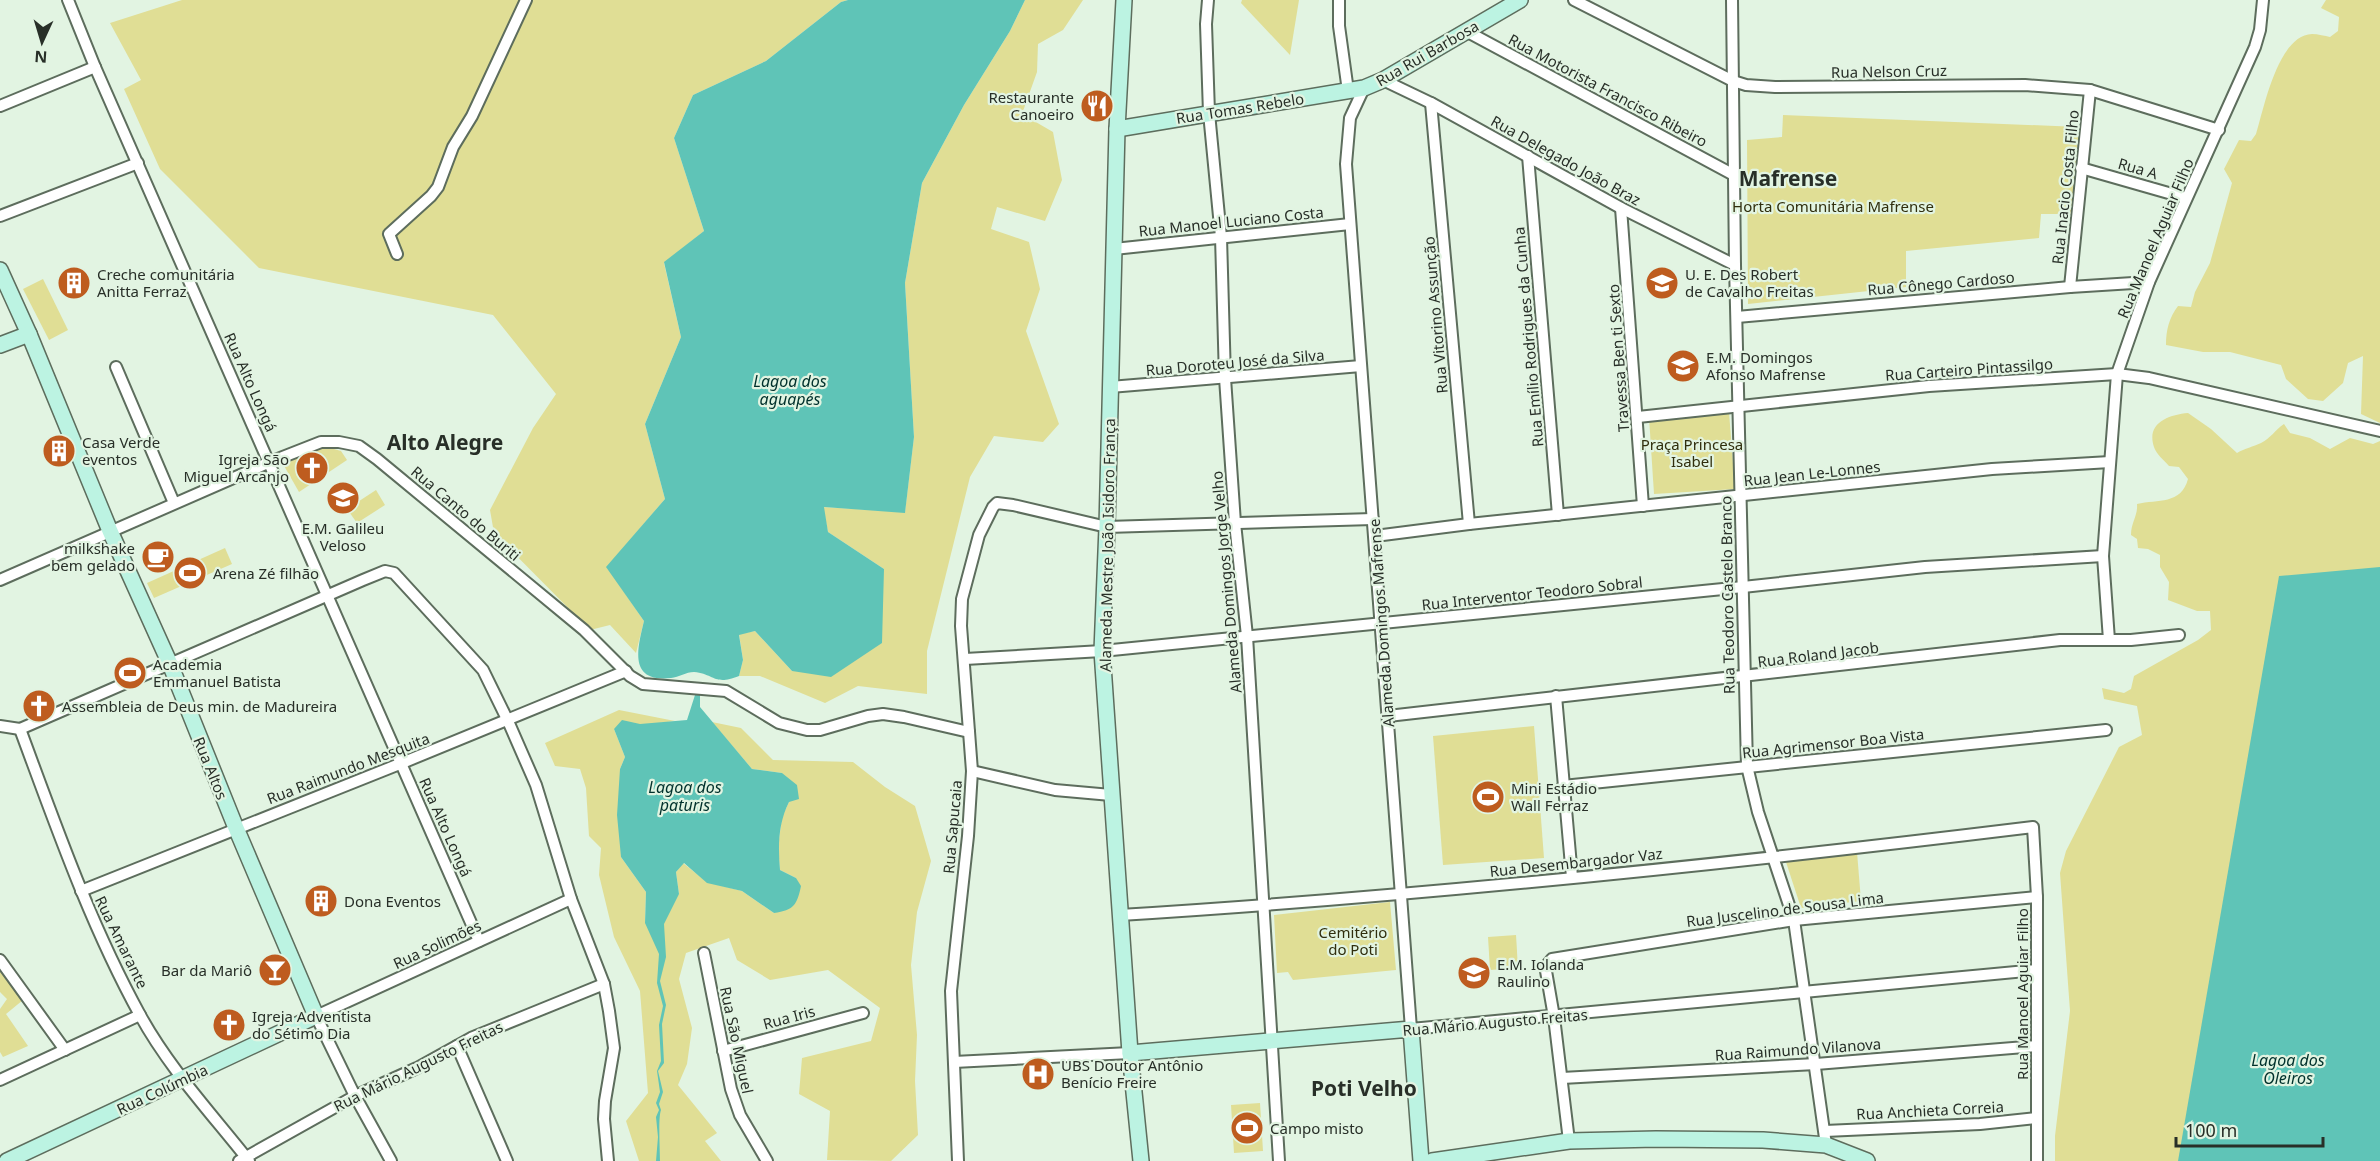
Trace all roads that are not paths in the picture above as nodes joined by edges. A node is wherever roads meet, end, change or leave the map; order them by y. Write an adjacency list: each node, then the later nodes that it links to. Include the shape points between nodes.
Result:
1 (68, 0): 11 (street, Rua Alto Longá)
2 (526, 0): 32 (street, via 472,116 453,147 438,187 388,234)
3 (1124, 0): 20 (street, Alameda Mestre João Isidoro França)
4 (1208, 0): 19 (street, Alameda Domingos Jorge Velho)
5 (1339, 0): 16 (street)
6 (1520, 0): 10 (street, Rua Rui Barbosa)
7 (1574, 0): 13 (street, Rua Nelson Cruz)
8 (1732, 0): 13 (street, Rua Teodoro Castelo Branco)
9 (2263, 0): 21 (street, Rua Manoel Aguiar Filho, via 2258,39)
10 (1466, 31): 12 (street, Rua Rui Barbosa); 25 (street, Rua Motorista Francisco Ribeiro)
11 (95, 67): 18 (street); 23 (street, Rua Alto Longá)
12 (1383, 80): 14 (street, Rua Rui Barbosa); 17 (street, Rua Delegado João Braz)
13 (1733, 81): 15 (street, Rua Nelson Cruz, via 1758,87 2025,85); 25 (street, Rua Teodoro Castelo Branco)
14 (1364, 88): 16 (street, Rua Tomas Rebelo); 29 (street, Alameda Domingos Mafrense, via 1350,118 1347,139)
15 (2090, 90): 21 (street, Rua Nelson Cruz); 24 (street, Rua Inacio Costa Filho)
16 (1348, 91): 19 (street, Rua Tomas Rebelo)
17 (1431, 103): 22 (street, Rua Delegado João Braz); 56 (street, Rua Vitorino Assunção)
18 (0, 106)
19 (1209, 113): 20 (street, Rua Tomas Rebelo); 30 (street, Alameda Domingos Jorge Velho)
20 (1117, 129): 31 (street, Alameda Mestre João Isidoro França)
21 (2219, 130): 26 (street, Rua Manoel Aguiar Filho)
22 (1528, 156): 27 (street, Rua Delegado João Braz); 53 (street, Rua Emílio Rodrigues da Cunha)
23 (138, 163): 28 (street); 48 (street, Rua Alto Longá)
24 (2081, 168): 26 (street, Rua A); 36 (street, Rua Inacio Costa Filho)
25 (1734, 175): 33 (street, Rua Teodoro Castelo Branco)
26 (2186, 198): 35 (street, Rua Manoel Aguiar Filho)
27 (1621, 208): 33 (street, Rua Delegado João Braz); 46 (street, Travessa Ben ti Sexto)
28 (0, 216)
29 (1350, 224): 30 (street, Rua Manoel Luciano Costa); 40 (street, Alameda Domingos Mafrense)
30 (1221, 237): 31 (street, Rua Manoel Luciano Costa); 43 (street, Alameda Domingos Jorge Velho)
31 (1114, 249): 44 (street, Alameda Mestre João Isidoro França)
32 (397, 254)
33 (1735, 266): 37 (street, Rua Teodoro Castelo Branco)
34 (0, 270): 38 (street, Rua Altos)
35 (2149, 282): 36 (street, Rua Cônego Cardoso); 42 (street, Rua Manoel Aguiar Filho)
36 (2070, 287): 37 (street, Rua Cônego Cardoso)
37 (1737, 317): 45 (street, Rua Teodoro Castelo Branco)
38 (29, 334): 39 (street); 58 (street, Rua Altos)
39 (0, 345)
40 (1361, 366): 43 (street, Rua Doroteu José da Silva); 54 (street, Alameda Domingos Mafrense)
41 (116, 367): 51 (street)
42 (2117, 374): 45 (street, Rua Carteiro Pintassilgo, via 1929,386); 47 (street, Rua Carteiro Pintassilgo); 49 (street, Rua Manoel Aguiar Filho)
43 (1225, 378): 44 (street, Rua Doroteu José da Silva); 55 (street, Alameda Domingos Jorge Velho)
44 (1110, 387): 57 (street, Alameda Mestre João Isidoro França)
45 (1739, 406): 46 (street, Rua Carteiro Pintassilgo); 50 (street, Rua Teodoro Castelo Branco)
46 (1638, 417): 52 (street, Travessa Ben ti Sexto)
47 (2380, 432)
48 (270, 462): 51 (street, Rua Canto do Buriti); 63 (street, Rua Alto Longá); 71 (street, Rua Canto do Buriti, via 321,442 358,446 584,630)
49 (2110, 462): 50 (street, Rua Jean Le-Lonnes, via 1992,469); 60 (street, Rua Manoel Aguiar Filho)
50 (1740, 496): 52 (street, Rua Jean Le-Lonnes); 62 (street, Rua Teodoro Castelo Branco)
51 (174, 503): 58 (street, Rua Canto do Buriti)
52 (1643, 506): 53 (street, Rua Jean Le-Lonnes)
53 (1558, 515): 56 (street, Rua Jean Le-Lonnes)
54 (1373, 519): 55 (street); 59 (street, Alameda Domingos Mafrense)
55 (1235, 523): 57 (street); 66 (street, Alameda Domingos Jorge Velho)
56 (1469, 524): 59 (street, Rua Jean Le-Lonnes)
57 (1107, 527): 68 (street, Alameda Mestre João Isidoro França); 69 (street, Rua Sapucaia, via 997,503 979,535 962,599)
58 (110, 531): 61 (street, Rua Canto do Buriti); 70 (street, Rua Altos)
59 (1375, 536): 64 (street, Alameda Domingos Mafrense)
60 (2103, 556): 62 (street, Rua Interventor Teodoro Sobral, via 1935,566); 67 (street, Rua Manoel Aguiar Filho)
61 (0, 580)
62 (1743, 587): 64 (street, Rua Interventor Teodoro Sobral); 72 (street, Rua Teodoro Castelo Branco)
63 (328, 595): 70 (street); 75 (street, via 385,571 398,577 477,662); 80 (street, Rua Alto Longá)
64 (1381, 623): 66 (street, Rua Interventor Teodoro Sobral); 74 (street, Alameda Domingos Mafrense)
65 (2179, 634): 67 (street, Rua Roland Jacob)
66 (1247, 636): 68 (street, Rua Interventor Teodoro Sobral); 93 (street, Alameda Domingos Jorge Velho)
67 (2109, 640): 72 (street, Rua Roland Jacob, via 2060,640)
68 (1102, 651): 69 (street, Rua Interventor Teodoro Sobral); 84 (street, Alameda Mestre João Isidoro França)
69 (965, 659): 79 (street, Rua Sapucaia)
70 (170, 664): 77 (street); 86 (street, Rua Altos)
71 (626, 671): 75 (street, Rua Raimundo Mesquita); 79 (street, via 651,686 726,692 779,723 807,730 883,714)
72 (1744, 677): 73 (street, Rua Roland Jacob); 81 (street, Rua Teodoro Castelo Branco)
73 (1556, 696): 74 (street, Rua Roland Jacob); 83 (street)
74 (1388, 716): 90 (street, Alameda Domingos Mafrense)
75 (508, 721): 80 (street, Rua Raimundo Mesquita); 92 (street, via 536,784)
76 (0, 726): 77 (street)
77 (20, 729): 89 (street, Rua Amarante)
78 (2106, 730): 81 (street, Rua Agrimensor Boa Vista)
79 (969, 732): 82 (street, Rua Sapucaia)
80 (402, 764): 86 (street, Rua Raimundo Mesquita); 96 (street, Rua Alto Longá)
81 (1747, 766): 83 (street, Rua Agrimensor Boa Vista); 87 (street, Rua Teodoro Castelo Branco)
82 (972, 771): 84 (street, via 1055,790); 113 (street, Rua Sapucaia, via 951,991)
83 (1563, 786): 88 (street)
84 (1111, 795): 94 (street, Alameda Mestre João Isidoro França)
85 (2033, 827): 87 (street, Rua Desembargador Vaz); 91 (street, Rua Manoel Aguiar Filho)
86 (236, 828): 89 (street, Rua Raimundo Mesquita); 104 (street, Rua Altos)
87 (1772, 858): 88 (street, Rua Desembargador Vaz); 95 (street, Rua Teodoro Castelo Branco)
88 (1572, 877): 90 (street, Rua Desembargador Vaz)
89 (81, 891): 103 (street, Rua Amarante)
90 (1401, 896): 93 (street, Rua Desembargador Vaz); 106 (street, Alameda Domingos Mafrense)
91 (2037, 897): 95 (street, Rua Juscelino de Sousa Lima); 99 (street, Rua Manoel Aguiar Filho)
92 (571, 899): 96 (street, Rua Solimões); 100 (street)
93 (1264, 906): 94 (street, Rua Desembargador Vaz); 107 (street, Alameda Domingos Jorge Velho)
94 (1120, 915): 112 (street, Alameda Mestre João Isidoro França)
95 (1794, 920): 101 (street, Rua Teodoro Castelo Branco); 105 (street, Rua Juscelino de Sousa Lima, via 1558,957 1549,962 1546,971)
96 (479, 941): 104 (street, Rua Solimões)
97 (704, 953): 111 (street, Rua São Miguel)
98 (0, 960): 110 (street)
99 (2036, 970): 101 (street, Rua Mário Augusto Freitas); 109 (street, Rua Manoel Aguiar Filho)
100 (604, 984): 108 (street, Rua Mário Augusto Freitas); 127 (street, via 614,1048 604,1119)
101 (1804, 992): 105 (street, Rua Mário Augusto Freitas); 114 (street, Rua Teodoro Castelo Branco)
102 (863, 1013): 111 (street, Rua Iris)
103 (141, 1016): 110 (street); 117 (street, Rua Amarante)
104 (316, 1017): 117 (street, Rua Colúmbia); 118 (street, Rua Altos)
105 (1554, 1017): 106 (street, Rua Mário Augusto Freitas); 115 (street)
106 (1411, 1029): 107 (street, Rua Mário Augusto Freitas); 132 (street, Alameda Domingos Mafrense)
107 (1272, 1040): 112 (street, Rua Mário Augusto Freitas); 131 (street, Alameda Domingos Jorge Velho)
108 (457, 1046): 118 (street, Rua Mário Augusto Freitas); 126 (street)
109 (2036, 1046): 114 (street, Rua Raimundo Vilanova); 119 (street, Rua Manoel Aguiar Filho)
110 (65, 1050): 116 (street)
111 (723, 1051): 128 (street, Rua São Miguel, via 737,1108)
112 (1130, 1053): 113 (street, Rua Mário Augusto Freitas); 130 (street, Alameda Mestre João Isidoro França)
113 (954, 1062): 129 (street, Rua Sapucaia)
114 (1816, 1064): 115 (street, Rua Raimundo Vilanova); 120 (street, Rua Teodoro Castelo Branco)
115 (1562, 1078): 121 (street)
116 (0, 1080)
117 (183, 1080): 123 (street, Rua Amarante); 124 (street, Rua Colúmbia)
118 (355, 1096): 123 (street, Rua Mário Augusto Freitas); 125 (street, Rua Altos)
119 (2037, 1118): 120 (street, Rua Anchieta Correia); 135 (street, Rua Manoel Aguiar Filho)
120 (1825, 1138): 121 (street); 134 (street)
121 (1569, 1141): 122 (street)
122 (1493, 1157): 133 (street)
123 (245, 1160)
124 (7, 1161)
125 (391, 1161)
126 (507, 1161)
127 (608, 1161)
128 (767, 1161)
129 (958, 1161)
130 (1141, 1161)
131 (1279, 1161)
132 (1421, 1161)
133 (1432, 1161)
134 (1868, 1161)
135 (2037, 1161)

